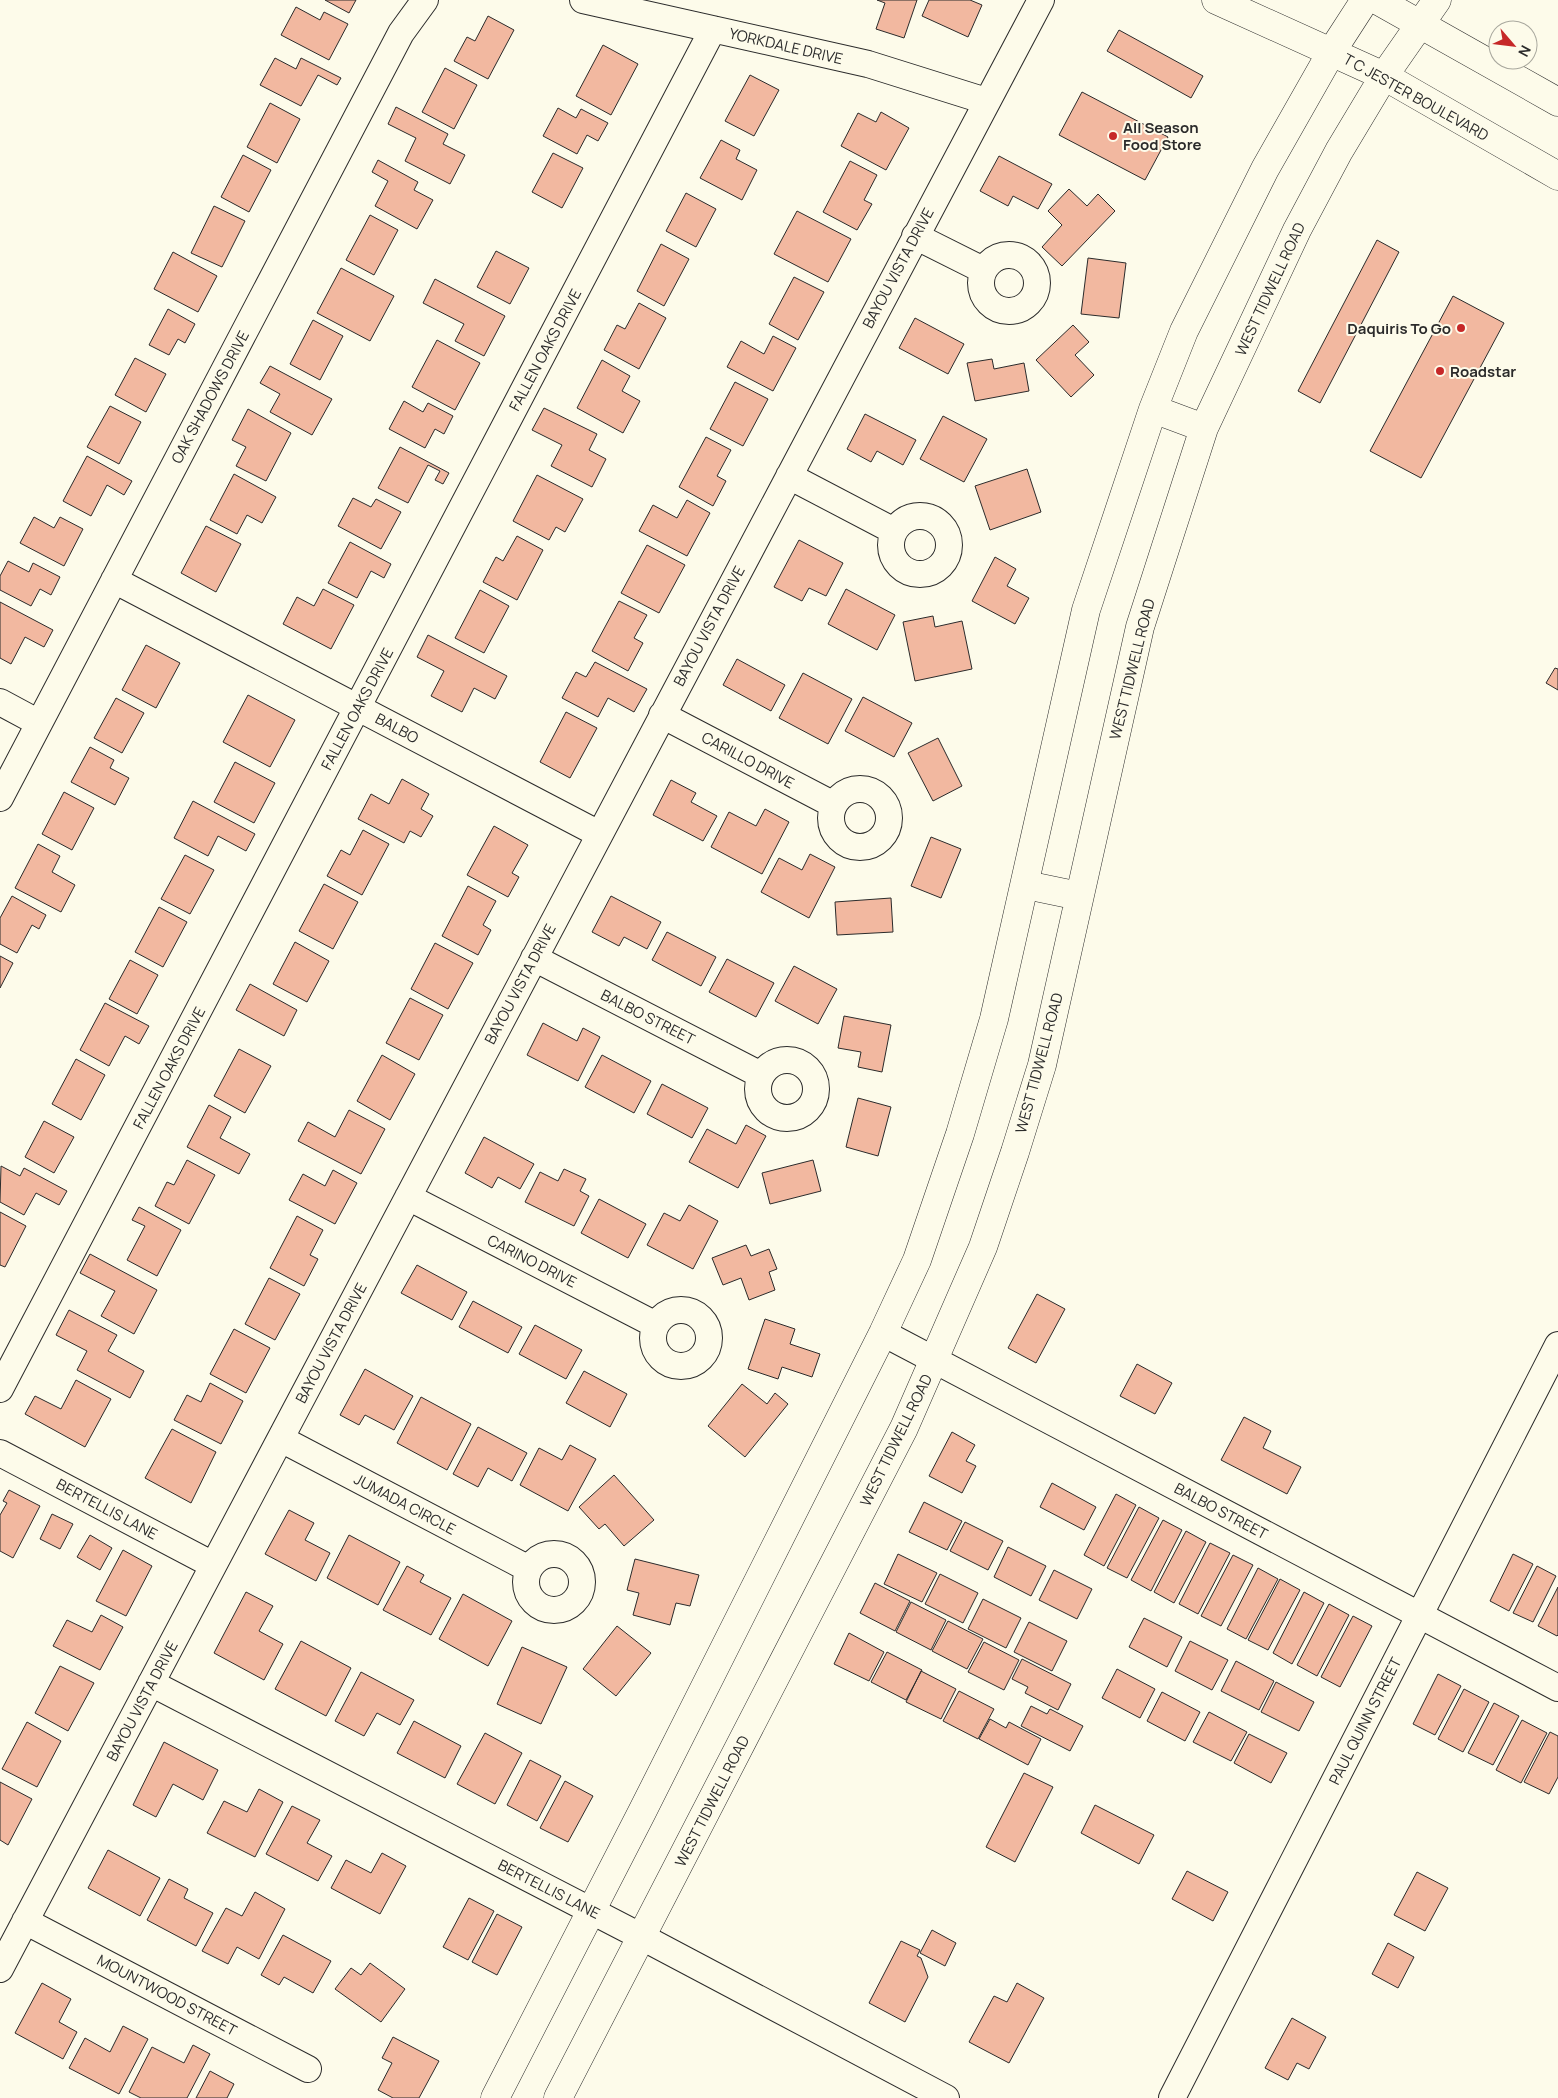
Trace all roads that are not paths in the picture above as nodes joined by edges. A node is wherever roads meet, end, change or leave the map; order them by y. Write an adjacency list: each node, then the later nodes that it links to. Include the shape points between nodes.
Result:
1 (425, 0): 21 (street, OAK SHADOWS DRIVE, via 401,34)
2 (583, 0): 9 (street, YORKDALE DRIVE)
3 (1041, 0): 12 (street, BAYOU VISTA DRIVE)
4 (1216, 0): 10 (main road, T C JESTER BOULEVARD)
5 (1365, 0): 10 (main road)
6 (1377, 0): 8 (main road)
7 (1437, 0): 8 (main road, WEST TIDWELL ROAD)
8 (1419, 24): 11 (main road, WEST TIDWELL ROAD); 13 (main road)
9 (713, 29): 12 (street, YORKDALE DRIVE, via 868,64); 23 (street, FALLEN OAKS DRIVE)
10 (1332, 51): 11 (main road, T C JESTER BOULEVARD); 17 (main road, via 1257,186 1184,331)
11 (1384, 76): 14 (main road, T C JESTER BOULEVARD); 18 (main road, WEST TIDWELL ROAD, via 1297,230)
12 (986, 100): 15 (street, BAYOU VISTA DRIVE)
13 (1558, 102)
14 (1558, 176)
15 (916, 236): 16 (street); 19 (street, BAYOU VISTA DRIVE)
16 (983, 270)
17 (1153, 408): 18 (main road); 29 (main road, via 1086,610)
18 (1204, 428): 30 (main road, WEST TIDWELL ROAD, via 1140,627)
19 (789, 476): 20 (street); 24 (street, BAYOU VISTA DRIVE)
20 (894, 532)
21 (114, 580): 23 (street, BALBO); 25 (street, OAK SHADOWS DRIVE)
22 (0, 702): 25 (street)
23 (358, 707): 28 (street, BALBO); 38 (street, FALLEN OAKS DRIVE)
24 (662, 715): 27 (street, CARILLO DRIVE); 28 (street, BAYOU VISTA DRIVE)
25 (39, 723): 26 (street, OAK SHADOWS DRIVE)
26 (0, 798)
27 (834, 805)
28 (599, 834): 31 (street, BAYOU VISTA DRIVE)
29 (1026, 885): 30 (main road); 35 (main road, via 994,1020 960,1134 917,1260)
30 (1079, 896): 37 (main road, WEST TIDWELL ROAD, via 1042,1065 1015,1152 983,1247)
31 (534, 958): 32 (street, BALBO STREET); 33 (street, BAYOU VISTA DRIVE)
32 (761, 1075)
33 (408, 1197): 34 (street, CARINO DRIVE); 39 (street, BAYOU VISTA DRIVE)
34 (656, 1325)
35 (884, 1334): 37 (street, BALBO STREET); 46 (main road)
36 (1558, 1345): 43 (street, PAUL QUINN STREET)
37 (935, 1359): 43 (street, BALBO STREET); 48 (main road, WEST TIDWELL ROAD, via 904,1428)
38 (0, 1389)
39 (281, 1439): 41 (street, BAYOU VISTA DRIVE); 42 (street, JUMADA CIRCLE)
40 (0, 1453): 41 (street, BERTELLIS LANE)
41 (213, 1565): 44 (street, BAYOU VISTA DRIVE)
42 (529, 1569)
43 (1419, 1617): 45 (street, BALBO STREET); 54 (street, PAUL QUINN STREET)
44 (151, 1683): 46 (street, BERTELLIS LANE); 47 (street, BAYOU VISTA DRIVE)
45 (1558, 1688)
46 (592, 1911): 48 (street, BERTELLIS LANE); 51 (main road)
47 (26, 1921): 49 (street, BAYOU VISTA DRIVE); 50 (street, MOUNTWOOD STREET)
48 (642, 1937): 52 (main road, WEST TIDWELL ROAD); 53 (street, BERTELLIS LANE)
49 (0, 1969)
50 (308, 2069)
51 (495, 2098)
52 (558, 2098)
53 (946, 2098)
54 (1172, 2098)

